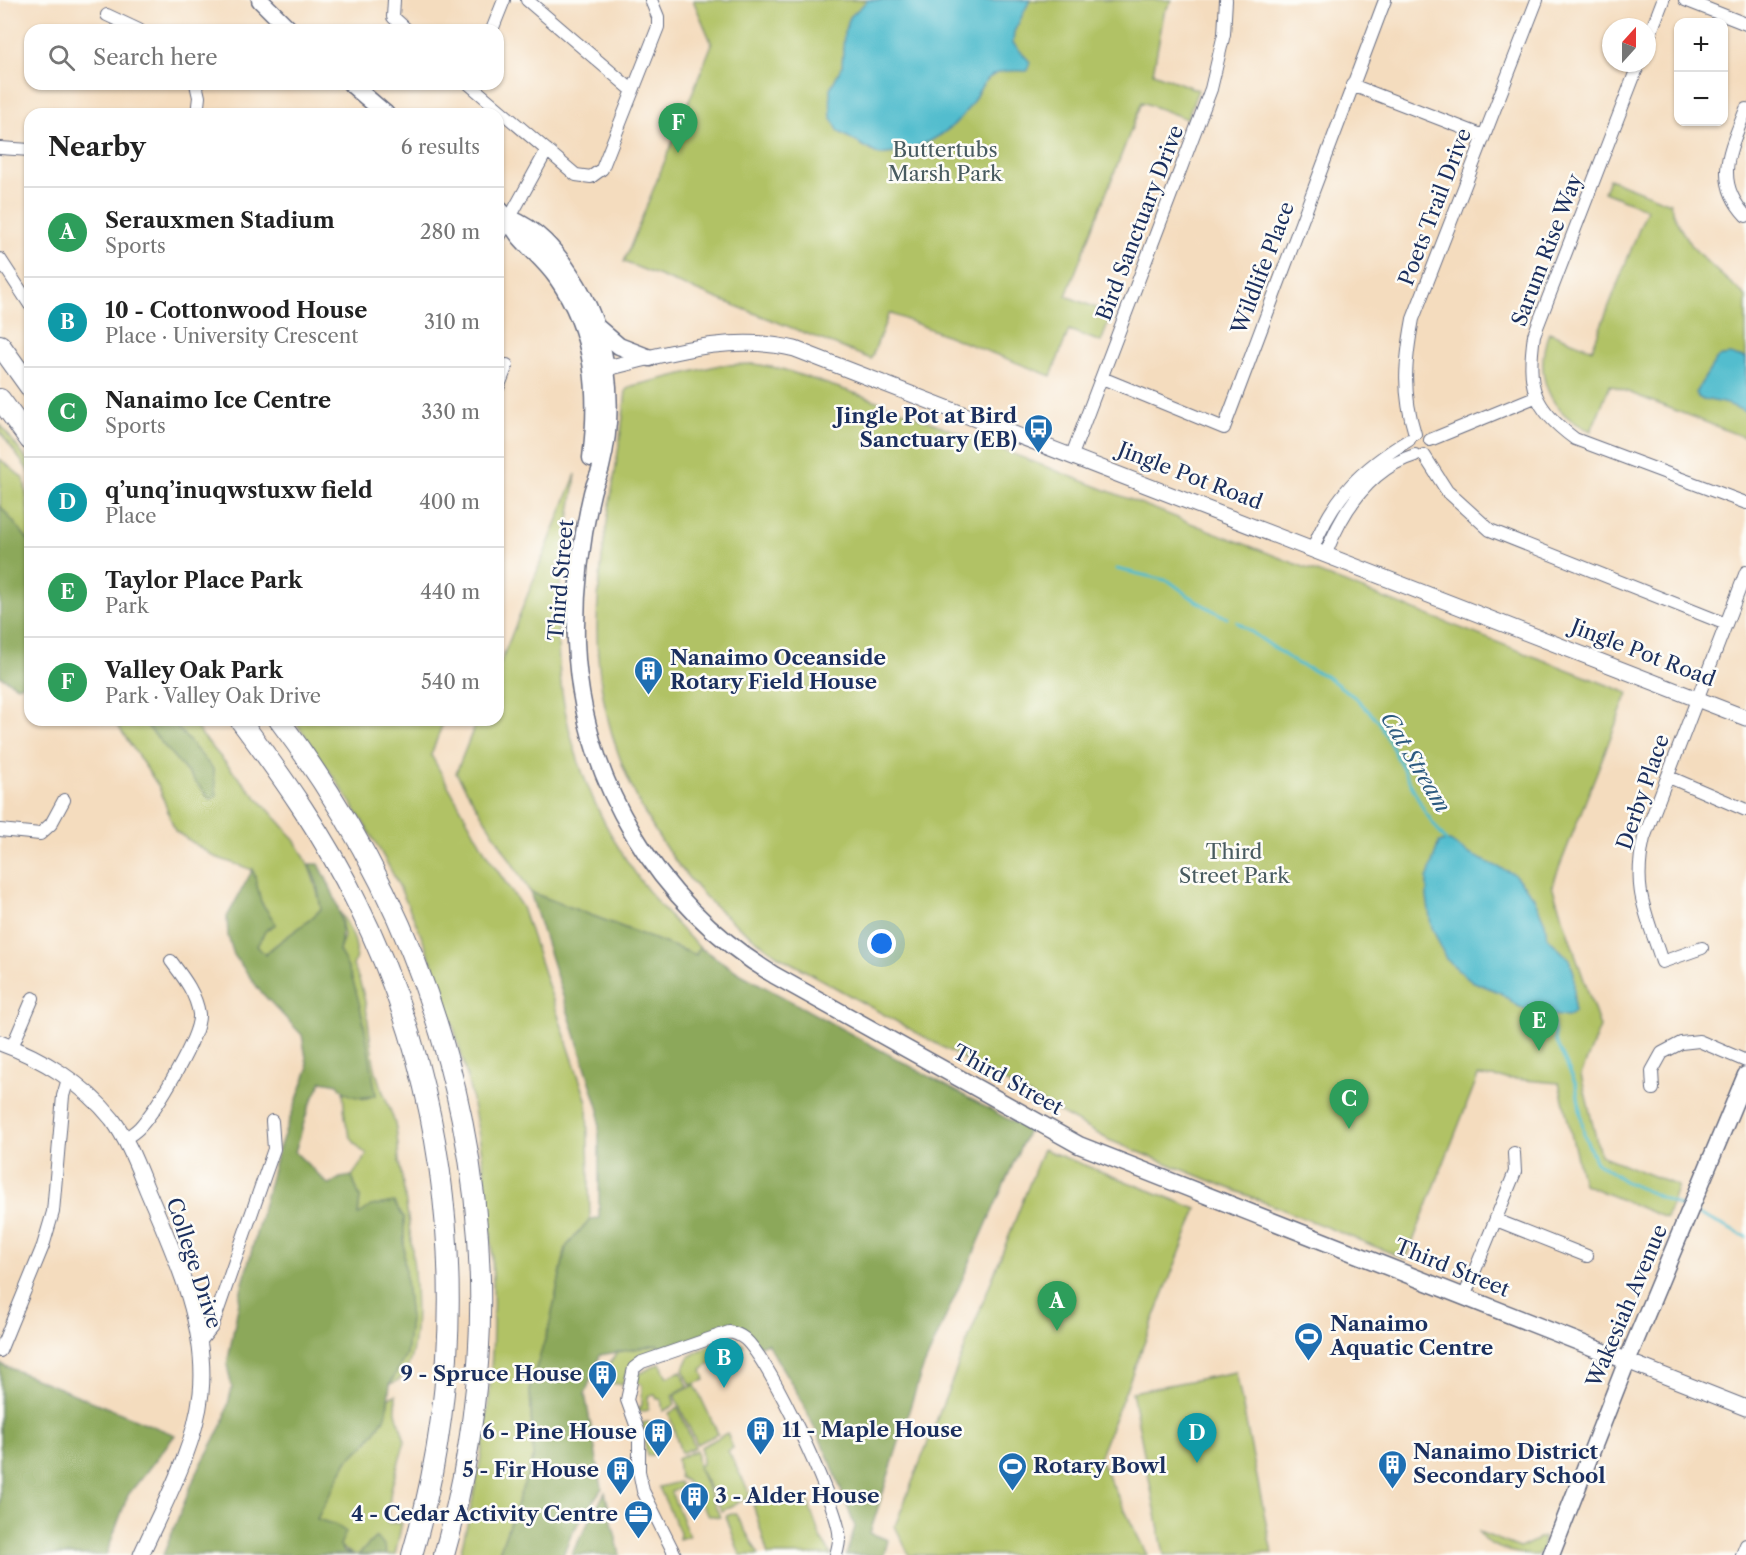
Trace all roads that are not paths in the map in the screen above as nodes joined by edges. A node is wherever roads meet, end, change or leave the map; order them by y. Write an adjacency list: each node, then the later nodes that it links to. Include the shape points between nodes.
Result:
1 (260, 0): 14 (main road)
2 (394, 0): 15 (street, via 393,17)
3 (504, 0): 16 (street)
4 (527, 0): 23 (street)
5 (651, 0): 23 (street, via 658,27)
6 (1226, 0): 43 (street, Bird Sanctuary Drive, via 1224,33 1211,89)
7 (1385, 0): 19 (street, Wildlife Place)
8 (1537, 0): 29 (street, Poets Trail Drive)
9 (1663, 0): 12 (street)
10 (1685, 0): 17 (street)
11 (107, 15): 13 (street)
12 (1656, 18)
13 (126, 24)
14 (284, 24)
15 (401, 24)
16 (494, 24)
17 (1746, 24)
18 (1636, 72): 45 (street, Sarum Rise Way, via 1534,335 1529,369)
19 (1352, 85): 29 (street); 43 (street, Wildlife Place, via 1224,428)
20 (197, 90): 24 (street)
21 (358, 90): 25 (main road)
22 (477, 90): 26 (street)
23 (633, 91): 32 (street, via 602,169 591,177 576,175)
24 (197, 108)
25 (379, 108)
26 (498, 108)
27 (1746, 109): 34 (street, via 1726,167 1733,201)
28 (504, 113): 32 (street)
29 (1484, 136): 48 (street, Poets Trail Drive, via 1413,319 1404,364)
30 (0, 148): 31 (street)
31 (24, 150)
32 (547, 150): 33 (street)
33 (504, 213): 37 (main road, via 529,226 555,253 576,282); 41 (main road, via 548,265 568,296)
34 (1746, 216)
35 (0, 259): 36 (street)
36 (24, 296)
37 (597, 327): 39 (main road, via 620,346); 41 (main road)
38 (0, 345): 44 (highway)
39 (650, 358): 41 (street, Jingle Pot Road); 50 (street, Jingle Pot Road, via 735,342 780,345)
40 (507, 365): 42 (street)
41 (600, 370): 77 (main road, Third Street, via 590,466 592,492 578,586 579,678 588,726 607,783 636,840 673,891 713,931 774,975 1079,1145)
42 (504, 373)
43 (1102, 378): 50 (street, Bird Sanctuary Drive)
44 (24, 379)
45 (1534, 397): 49 (street); 52 (street, Sarum Rise Way, via 1552,422 1575,439)
46 (0, 399): 47 (highway)
47 (24, 432)
48 (1412, 437): 49 (street, via 1422,434); 51 (street, via 1410,451); 53 (street, via 1365,471 1338,499 1327,516)
49 (1430, 440): 51 (street, via 1431,447)
50 (1072, 455): 53 (street, Jingle Pot Road)
51 (1419, 455): 53 (street, via 1396,461 1356,496); 55 (street, via 1447,491 1490,530)
52 (1746, 503)
53 (1320, 551): 56 (street, Jingle Pot Road)
54 (1746, 572): 55 (street)
55 (1726, 624): 56 (street)
56 (1697, 698): 57 (street, Jingle Pot Road); 60 (street, Derby Place)
57 (1746, 718)
58 (244, 726): 84 (highway, via 315,826 362,912 404,1017 431,1119 447,1234 449,1329 438,1443)
59 (283, 726): 85 (highway, via 343,813 393,906 432,1004 464,1124 478,1238 479,1354 465,1468)
60 (1669, 777): 62 (street); 64 (street, Derby Place, via 1644,838 1638,889 1662,962)
61 (64, 800): 63 (street, via 51,824 40,834)
62 (1746, 810)
63 (0, 830)
64 (1702, 948)
65 (171, 961): 73 (street, via 195,1000 199,1015 197,1032 141,1127)
66 (33, 998): 67 (street)
67 (6, 1045): 70 (street, College Drive)
68 (1746, 1061): 71 (street, via 1699,1041 1681,1043 1662,1053 1652,1071)
69 (1746, 1075): 80 (main road, Wakesiah Avenue)
70 (68, 1079): 73 (street, College Drive, via 95,1100); 79 (street, via 63,1096 53,1212)
71 (1653, 1089)
72 (273, 1121): 78 (street, via 274,1149 212,1327)
73 (124, 1139): 78 (street, College Drive, via 168,1241)
74 (1514, 1153): 75 (street, via 1515,1172)
75 (1496, 1220): 76 (street); 77 (street)
76 (1587, 1256)
77 (1464, 1298): 80 (main road, Third Street)
78 (199, 1343): 83 (street, College Drive, via 202,1383 195,1423)
79 (0, 1351)
80 (1627, 1361): 81 (street, Third Street); 88 (main road, Wakesiah Avenue)
81 (1746, 1408)
82 (1746, 1545): 89 (street)
83 (141, 1555)
84 (412, 1555)
85 (444, 1555)
86 (675, 1555): 87 (street, via 643,1491 639,1432 627,1400 628,1383 633,1368 642,1362 729,1332 752,1346 802,1436 840,1534)
87 (836, 1555)
88 (1551, 1555)
89 (1742, 1555)

